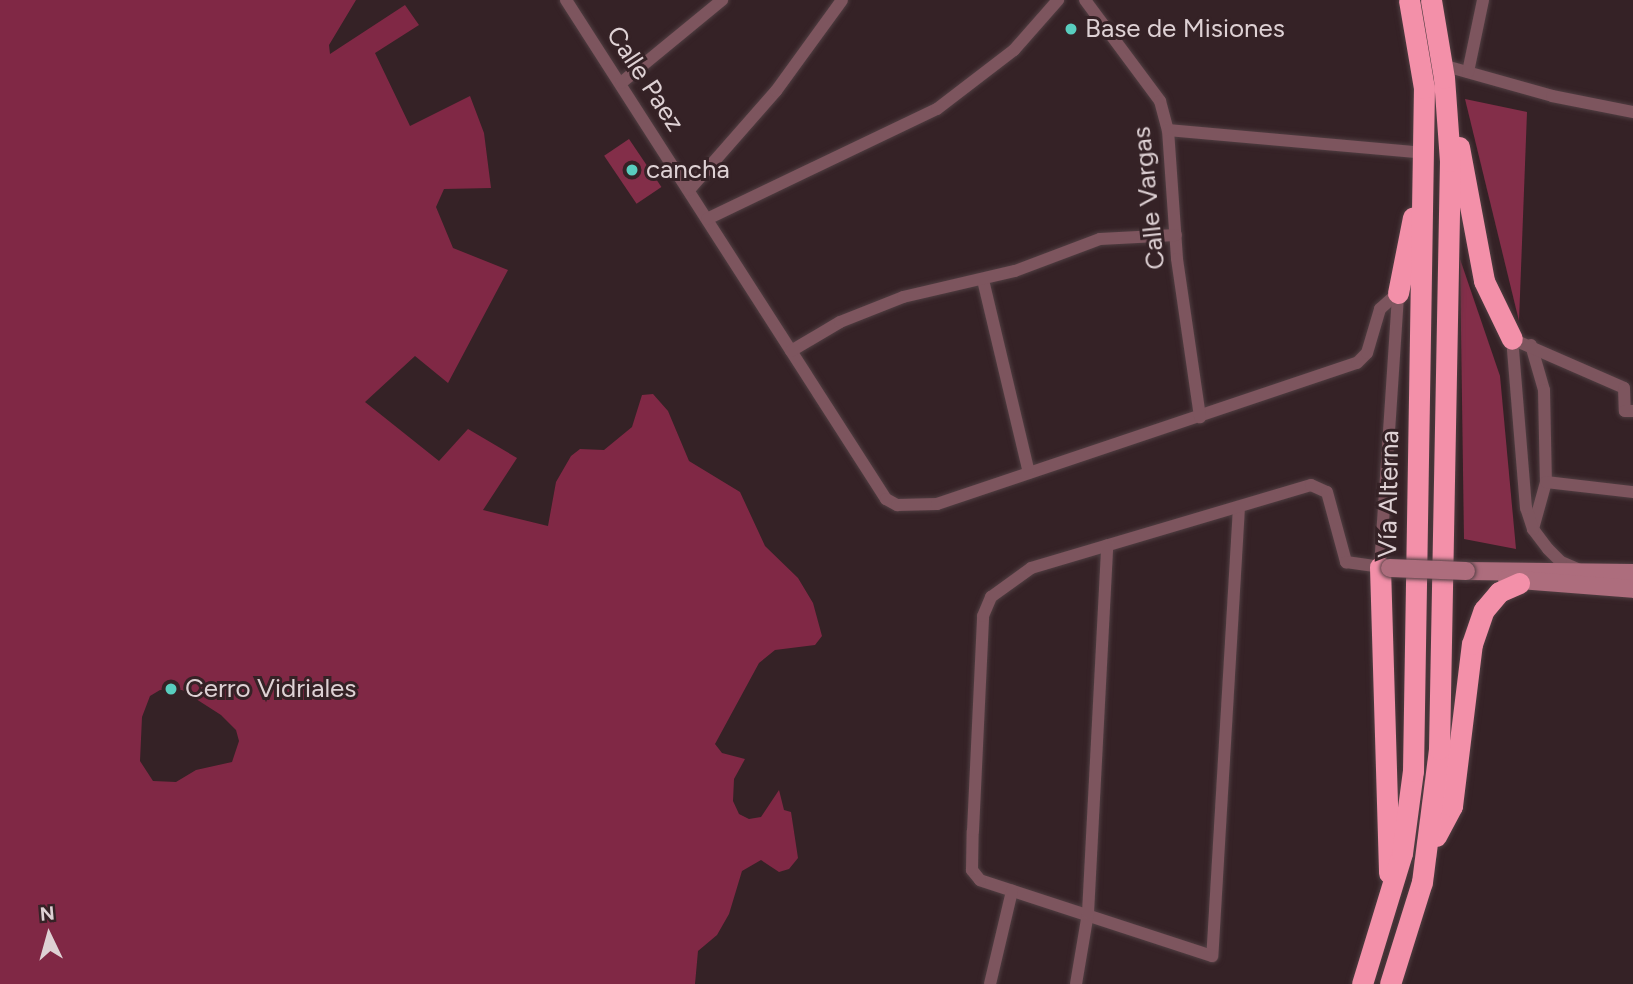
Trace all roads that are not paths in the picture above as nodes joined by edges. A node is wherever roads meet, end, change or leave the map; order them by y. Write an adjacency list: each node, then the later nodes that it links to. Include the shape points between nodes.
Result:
1 (566, 0): 11 (street, Calle Paez)
2 (722, 0): 11 (street)
3 (842, 0): 15 (street, via 776,91)
4 (1058, 0): 16 (street, via 1014,50 937,109)
5 (1084, 0): 13 (street, Calle Vargas, via 1160,101)
6 (1409, 0): 14 (highway, Vía Alterna, via 1424,88)
7 (1431, 0): 9 (highway, Vía Alterna)
8 (1483, 0): 10 (street)
9 (1443, 71): 10 (street); 20 (highway, via 1484,281); 36 (highway, Vía Alterna, via 1450,161 1439,749)
10 (1468, 72): 12 (street, via 1552,96)
11 (621, 83): 15 (street, Calle Paez)
12 (1633, 112)
13 (1168, 130): 14 (street); 17 (street, Calle Vargas)
14 (1424, 153): 19 (highway); 38 (highway, Vía Alterna, via 1413,781 1402,853)
15 (690, 190): 16 (street, Calle Paez)
16 (707, 219): 21 (street, Calle Paez)
17 (1176, 235): 18 (street, via 1100,239); 23 (street, Calle Vargas)
18 (983, 280): 21 (street, via 885,303); 24 (street)
19 (1398, 293): 23 (street, via 1380,309 1367,353 1357,363); 30 (street)
20 (1521, 342): 22 (street, via 1624,388 1625,411); 25 (street, via 1544,390); 28 (street, via 1522,484)
21 (791, 351): 24 (street, Calle Paez, via 892,503 912,508 937,504)
22 (1633, 411)
23 (1200, 416): 24 (street)
24 (1029, 473)
25 (1546, 482): 26 (street); 28 (street)
26 (1633, 492)
27 (1239, 507): 29 (street); 30 (street, via 1311,485 1323,488 1331,500 1343,558 1357,566); 39 (street, via 1212,956)
28 (1532, 529): 31 (street, via 1561,562)
29 (1107, 545): 37 (street, via 1031,568 996,591 984,609 972,870 980,880); 39 (street)
30 (1385, 567): 32 (main road, bridge); 38 (highway)
31 (1584, 571): 32 (main road); 33 (main road)
32 (1475, 572): 34 (main road)
33 (1633, 573)
34 (1519, 583): 35 (main road); 36 (highway, via 1499,592 1484,610 1472,644 1452,806)
35 (1633, 589)
36 (1427, 853): 43 (highway, Vía Alterna, via 1417,904)
37 (1012, 891): 39 (street); 40 (street)
38 (1387, 904): 42 (highway, Vía Alterna)
39 (1088, 913): 41 (street)
40 (990, 984)
41 (1076, 984)
42 (1362, 984)
43 (1390, 984)

